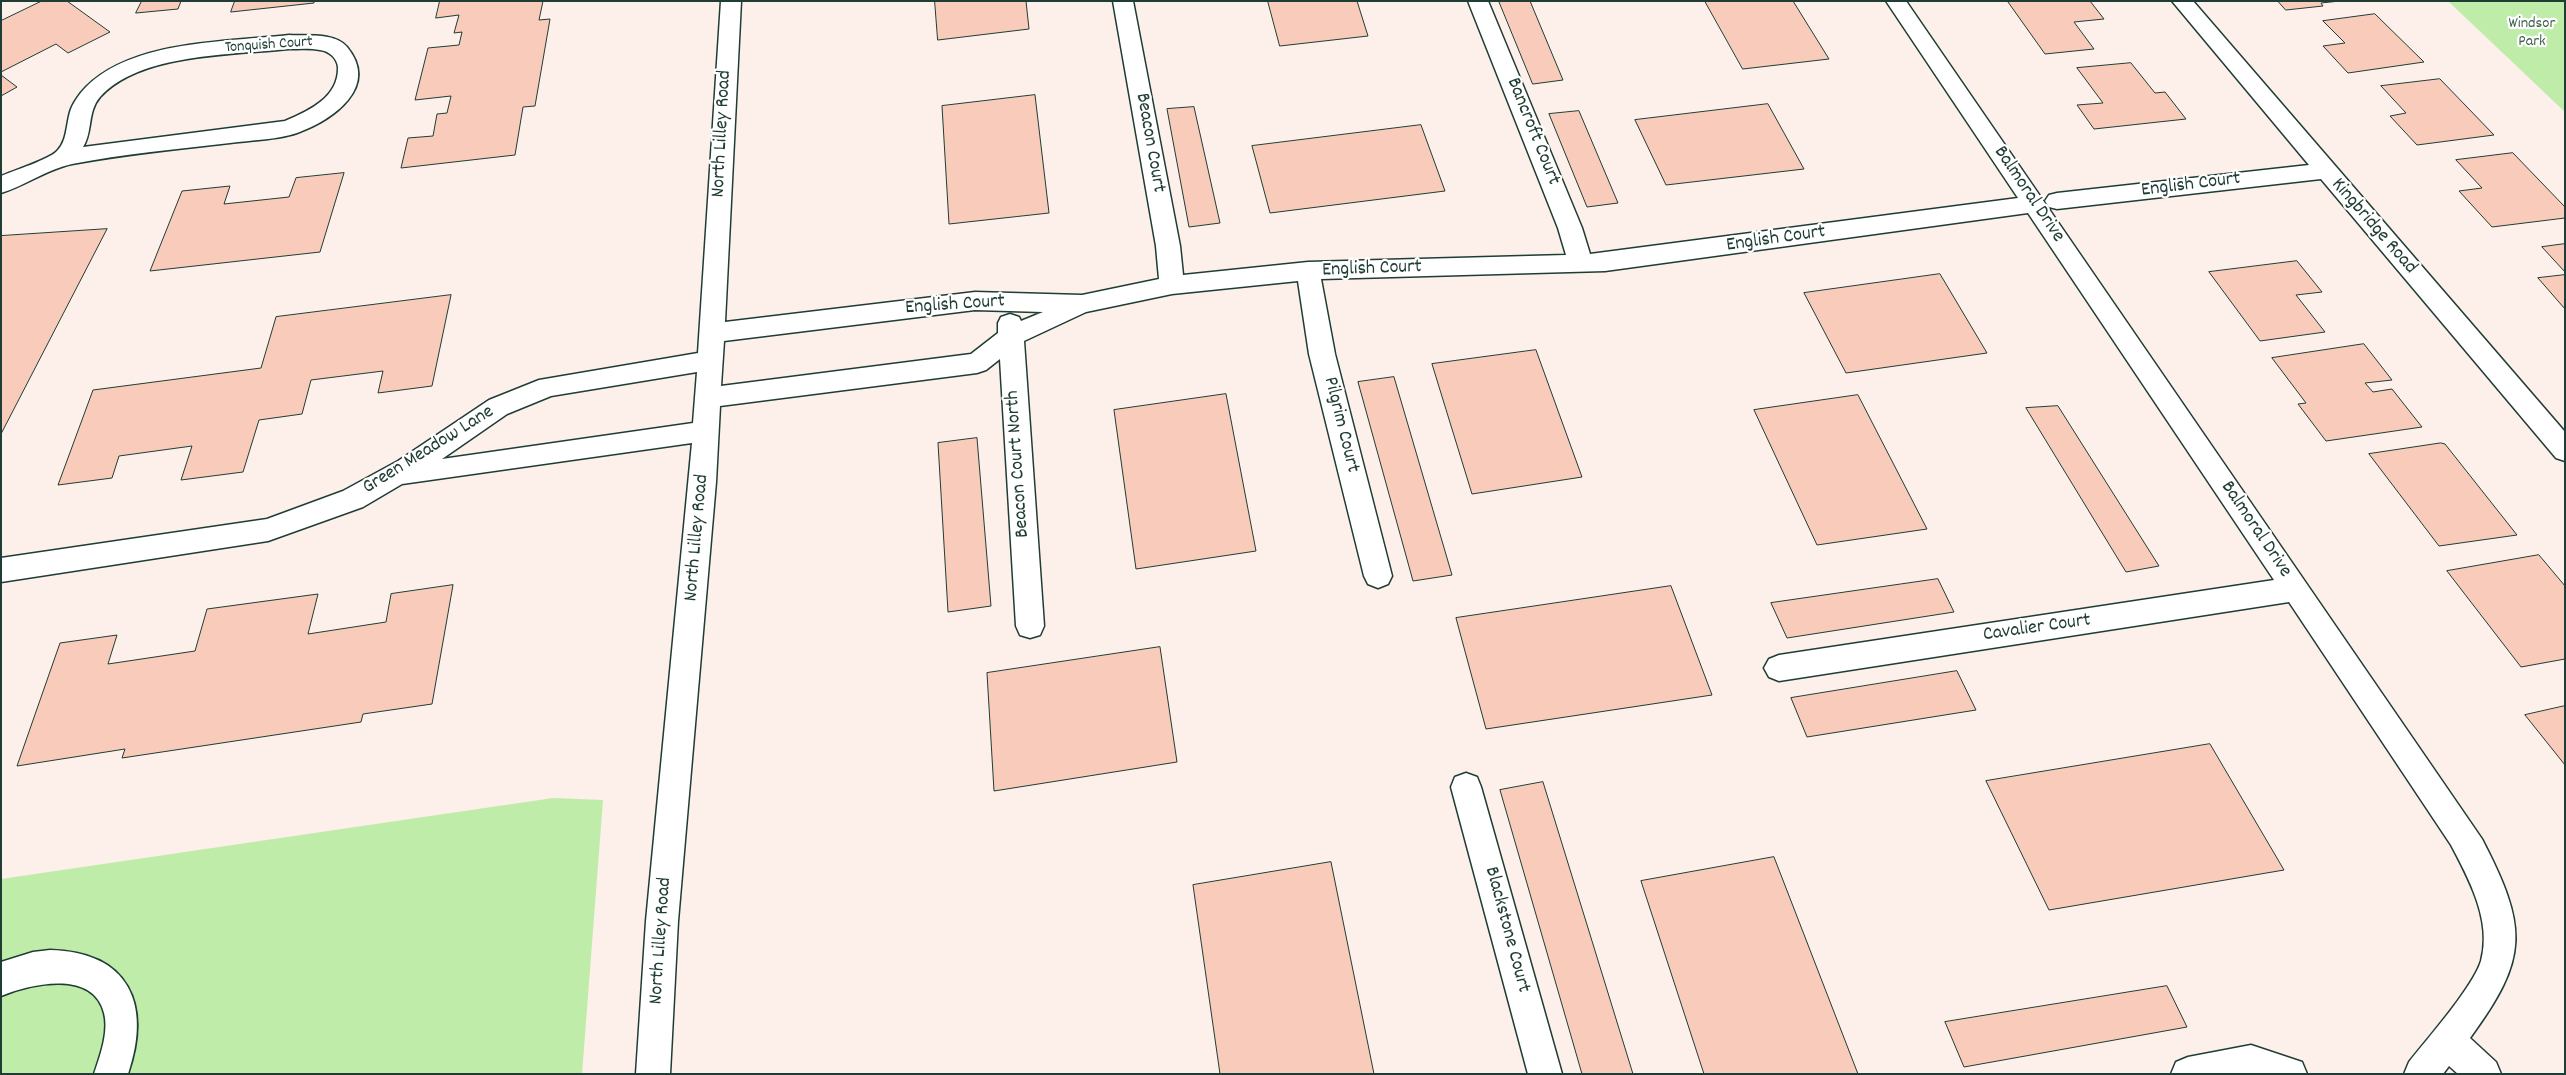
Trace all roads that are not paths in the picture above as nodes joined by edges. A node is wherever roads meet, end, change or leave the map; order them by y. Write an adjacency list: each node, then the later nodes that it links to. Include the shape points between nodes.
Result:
1 (731, 1): 15 (street, North Lilley Road)
2 (1123, 1): 12 (street, Beacon Court)
3 (1478, 1): 10 (street, Bancroft Court, via 1570,228)
4 (1896, 1): 9 (street, Balmoral Drive)
5 (2182, 1): 7 (street, Kingbridge Road)
6 (64, 158): 6 (street, Tonquish Court, via 289,128 317,116 339,97 349,80 348,62 338,49 322,43 289,42 170,54 139,63 109,78 92,93 81,110 75,142); 8 (street, Tonquish Court)
7 (2325, 170): 9 (street, English Court); 20 (street, Kingbridge Road)
8 (1, 185)
9 (2046, 203): 10 (street, English Court); 24 (street, Balmoral Drive)
10 (1581, 264): 11 (street, English Court)
11 (1308, 271): 12 (street, English Court); 23 (street, Pilgrim Court, via 1322,354)
12 (1172, 285): 14 (street, English Court)
13 (1010, 302): 14 (street, English Court); 15 (street, English Court, via 975,301); 16 (street, Beacon Court North)
14 (1082, 304): 16 (street)
15 (712, 333): 17 (street, North Lilley Road)
16 (1010, 337): 18 (street, via 977,363); 25 (street, Beacon Court North)
17 (711, 360): 18 (street, North Lilley Road); 21 (street, Green Meadow Lane, via 548,387 498,407)
18 (709, 398): 19 (street, North Lilley Road)
19 (706, 431): 21 (street, via 456,466); 31 (street, North Lilley Road, via 662,921)
20 (2565, 451)
21 (390, 479): 22 (street, Green Meadow Lane, via 353,498 268,530)
22 (1, 570)
23 (1378, 576)
24 (2296, 590): 26 (street, Cavalier Court); 29 (street, Balmoral Drive, via 2462,834 2482,870 2498,917 2499,950 2492,978)
25 (1030, 626)
26 (1779, 668)
27 (1466, 787): 32 (street, Blackstone Court)
28 (1, 979): 30 (street, via 42,966 77,968 103,980 119,1004 122,1036)
29 (2447, 1042): 35 (street, Balmoral Drive); 36 (street)
30 (112, 1074)
31 (653, 1074)
32 (1545, 1074)
33 (2188, 1074): 34 (street, via 2251,1062)
34 (2290, 1074)
35 (2421, 1074)
36 (2484, 1074)

